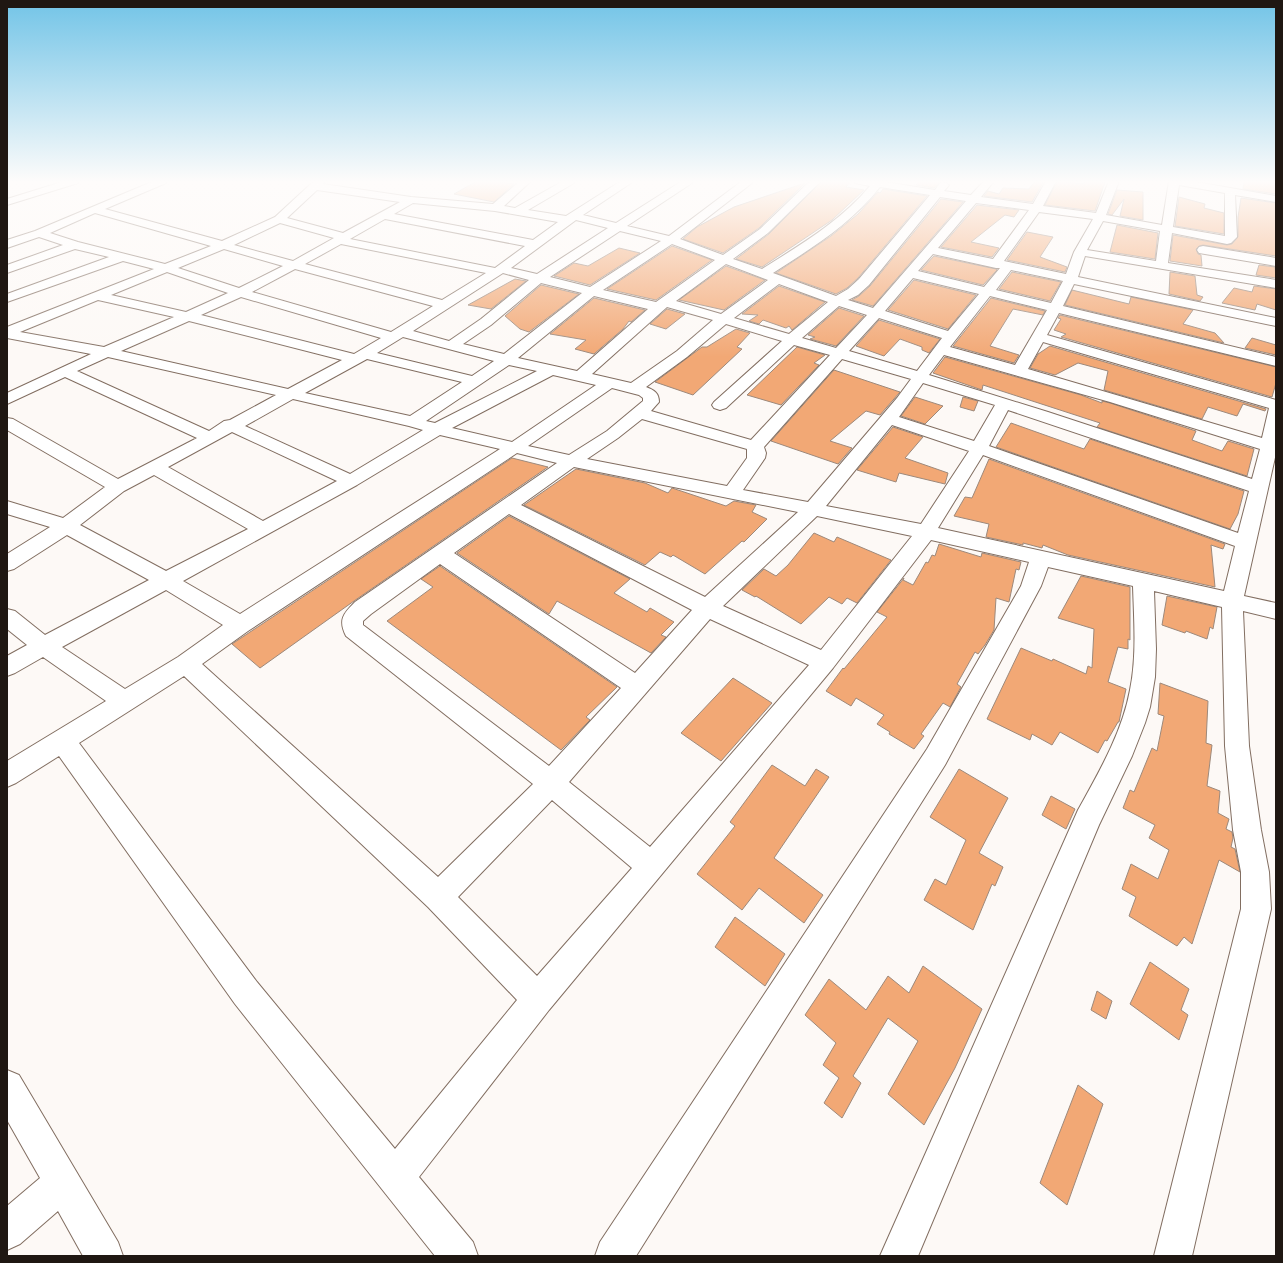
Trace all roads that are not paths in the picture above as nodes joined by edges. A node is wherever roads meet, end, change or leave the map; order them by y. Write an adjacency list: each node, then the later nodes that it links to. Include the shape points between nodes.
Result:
1 (59, 240): 18 (street)
2 (205, 240): 19 (street)
3 (235, 240): 19 (street)
4 (339, 240): 26 (street)
5 (351, 240): 31 (street)
6 (514, 240): 17 (street)
7 (541, 240): 17 (street)
8 (598, 240): 34 (street)
9 (670, 240): 24 (street); 39 (street)
10 (752, 240): 24 (street)
11 (816, 240): 33 (street)
12 (898, 240): 44 (street, via 864,282)
13 (938, 240): 21 (street)
14 (1017, 240): 27 (street)
15 (1087, 240): 22 (street)
16 (1168, 240): 28 (street, via 1169,245)
17 (535, 244): 31 (street)
18 (74, 245): 23 (street); 30 (street)
19 (224, 245): 26 (street); 29 (street)
20 (1188, 248): 25 (street)
21 (930, 250): 27 (street); 32 (street)
22 (1080, 252): 28 (street); 36 (street)
23 (122, 257): 29 (street); 43 (street)
24 (725, 259): 33 (street); 46 (street)
25 (1276, 262)
26 (294, 265): 41 (street); 45 (street)
27 (1002, 265): 36 (street); 40 (street)
28 (1161, 266): 37 (street)
29 (166, 268): 41 (street); 42 (street)
30 (7, 269)
31 (499, 271): 34 (street); 45 (street)
32 (909, 273): 40 (street); 49 (street)
33 (763, 274): 35 (street)
34 (538, 279): 39 (street); 58 (street, via 486,322)
35 (777, 280): 44 (street); 51 (street)
36 (1070, 280): 47 (street); 48 (street)
37 (1208, 283): 38 (street); 47 (street)
38 (1276, 284)
39 (592, 291): 46 (street); 63 (street)
40 (987, 291): 48 (street); 55 (street)
41 (240, 293): 50 (street); 54 (street)
42 (97, 296): 50 (street); 53 (street)
43 (7, 298)
44 (837, 301): 49 (street); 57 (street)
45 (445, 305): 54 (street)
46 (662, 305): 51 (street); 68 (street)
47 (1204, 307): 52 (street)
48 (1054, 308): 56 (street); 64 (street)
49 (876, 313): 55 (street); 61 (street)
50 (187, 316): 60 (street); 62 (street)
51 (722, 319): 57 (street); 72 (street, via 682,354)
52 (1276, 322)
53 (7, 333): 60 (street)
54 (398, 334): 58 (street); 62 (street)
55 (951, 336): 59 (street)
56 (1039, 337): 67 (street); 77 (street)
57 (792, 339): 61 (street); 76 (street)
58 (451, 346): 63 (street)
59 (941, 349): 67 (street); 69 (street)
60 (106, 352): 66 (street); 74 (street)
61 (839, 353): 69 (street); 86 (street)
62 (360, 357): 70 (street); 74 (street)
63 (507, 359): 65 (street); 70 (street)
64 (1276, 362)
65 (551, 370): 68 (street); 84 (street)
66 (66, 372): 73 (street); 85 (street)
67 (1019, 372): 87 (street)
68 (580, 377): 71 (street)
69 (920, 377): 75 (street); 80 (street)
70 (475, 381): 81 (street)
71 (610, 383): 72 (street); 88 (street)
72 (634, 388): 79 (street, via 651,396 651,402)
73 (11, 393)
74 (289, 394): 81 (street); 83 (street)
75 (1004, 403): 89 (street); 94 (street)
76 (720, 405)
77 (1276, 405)
78 (1276, 410): 87 (street)
79 (640, 412): 86 (street); 90 (street, via 590,450)
80 (888, 419): 89 (street); 98 (street)
81 (413, 422): 84 (street)
82 (7, 423): 93 (street)
83 (230, 425): 85 (street); 92 (street)
84 (437, 429): 88 (street); 92 (street)
85 (209, 436): 91 (street)
86 (755, 446): 95 (street, via 756,458)
87 (1269, 446): 94 (street)
88 (515, 447): 90 (street); 112 (street)
89 (979, 448): 101 (street); 102 (street)
90 (571, 461): 95 (street); 96 (street)
91 (154, 467): 93 (street); 100 (street)
92 (351, 481): 100 (street)
93 (118, 487): 99 (street)
94 (1259, 488): 102 (street)
95 (731, 494): 98 (street)
96 (508, 506): 103 (street); 109 (street)
97 (7, 507): 99 (street)
98 (813, 509): 101 (street); 109 (street)
99 (66, 526): 105 (street); 107 (street)
100 (263, 529): 107 (street)
101 (926, 532): 104 (street); 114 (street)
102 (1246, 543): 108 (street)
103 (439, 553): 117 (street); 121 (street, via 353,617 354,630)
104 (1041, 558): 106 (street); 131 (street, via 1027,593 936,757)
105 (7, 564)
106 (1143, 580): 108 (street); 132 (street, via 1146,641 1142,690 1133,723 1088,820)
107 (167, 581): 112 (street); 113 (street)
108 (1232, 600): 110 (street); 133 (street, via 1237,746 1255,872 1256,909)
109 (707, 608): 114 (street); 117 (street)
110 (1276, 611)
111 (7, 617): 113 (street)
112 (240, 625): 115 (street)
113 (44, 646): 116 (street); 118 (street)
114 (825, 662): 122 (street)
115 (186, 663): 118 (street); 123 (street)
116 (7, 667)
117 (637, 687): 121 (street)
118 (124, 701): 119 (street)
119 (62, 740): 120 (street); 126 (street, via 246,993)
120 (7, 775)
121 (551, 783): 122 (street); 123 (street)
122 (651, 866): 124 (street)
123 (438, 897): 124 (street)
124 (538, 999): 126 (street)
125 (7, 1087): 127 (street)
126 (396, 1177): 130 (street)
127 (62, 1183): 128 (street); 129 (street)
128 (7, 1231)
129 (104, 1256)
130 (459, 1256)
131 (614, 1256)
132 (899, 1256)
133 (1173, 1256)

